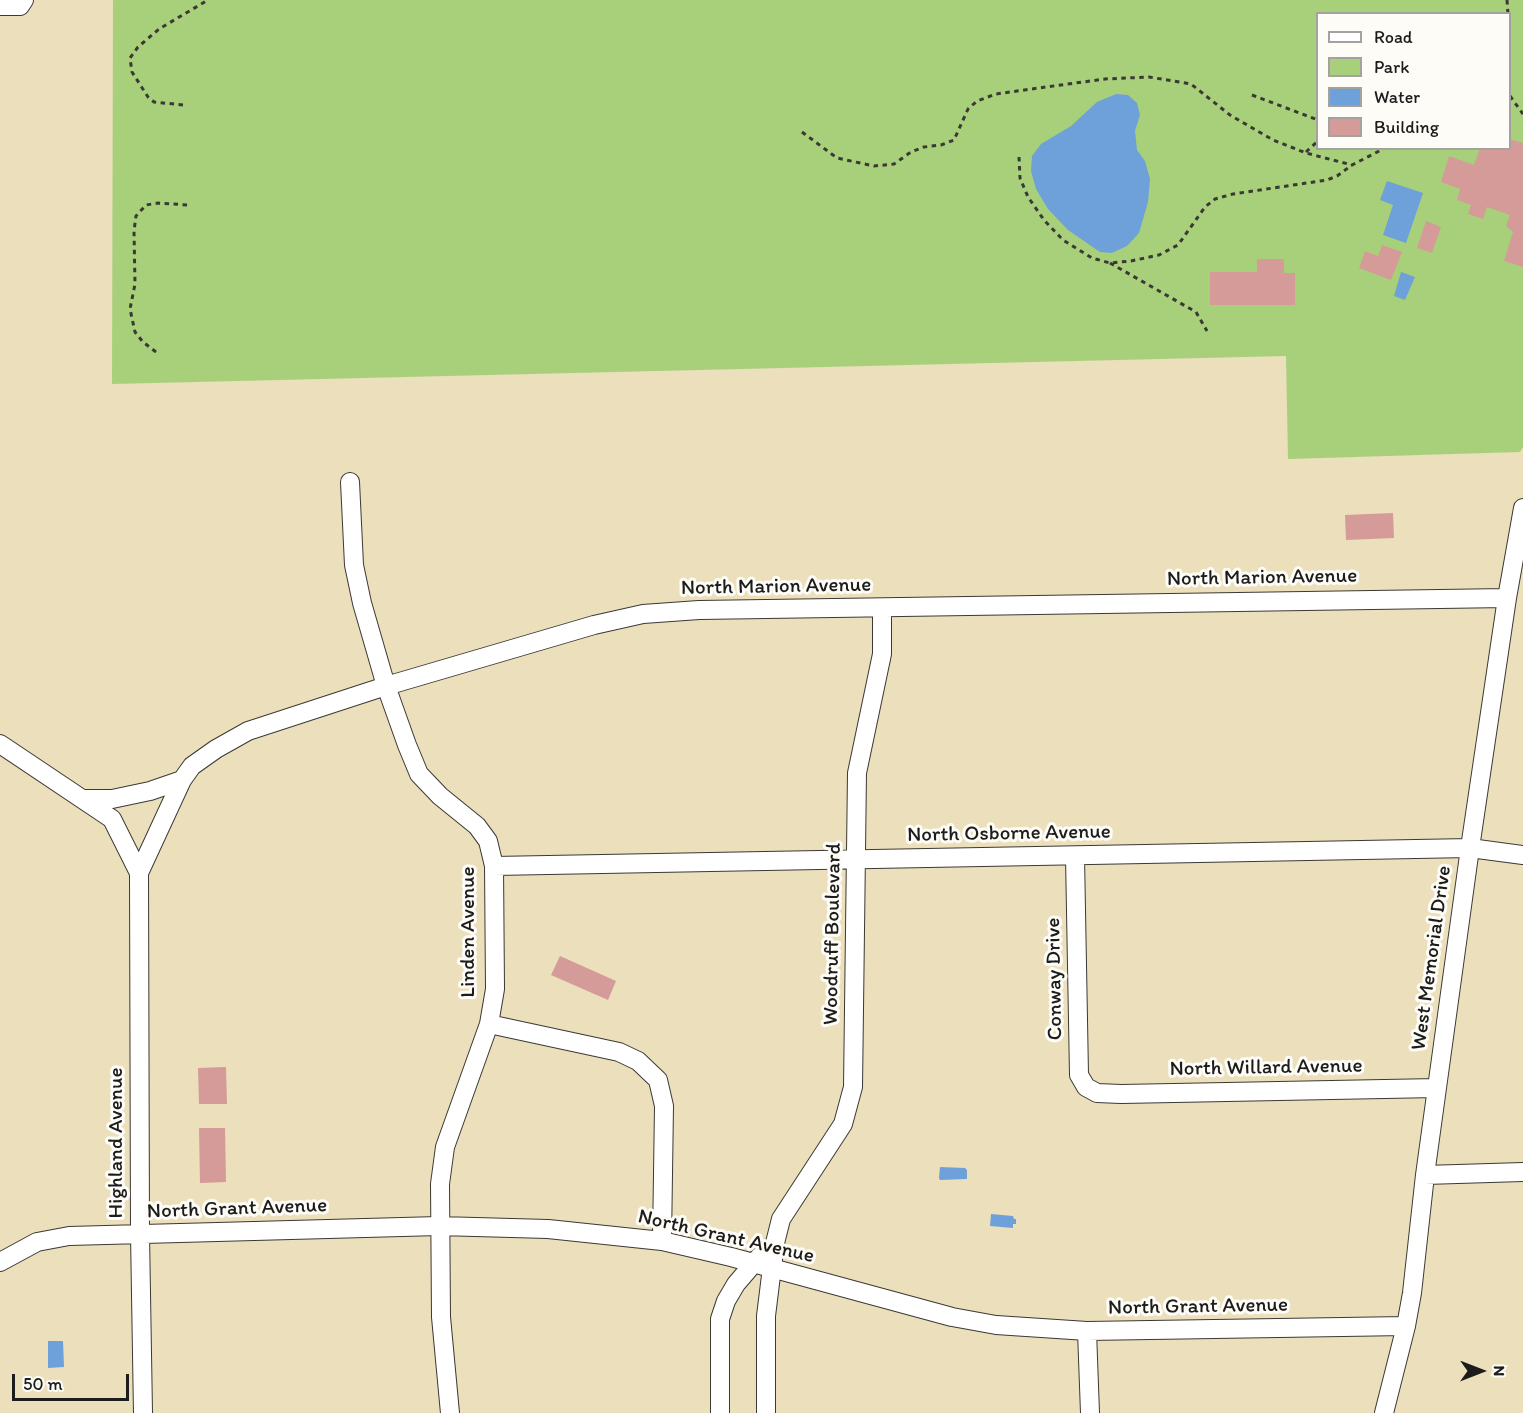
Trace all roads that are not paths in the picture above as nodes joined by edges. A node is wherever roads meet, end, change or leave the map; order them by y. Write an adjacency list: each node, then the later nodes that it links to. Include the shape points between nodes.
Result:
1 (24, 0): 2 (street, via 20,6)
2 (0, 6)
3 (350, 482): 7 (street, Linden Avenue, via 354,565)
4 (1523, 508): 5 (street, West Memorial Drive)
5 (1507, 598): 6 (street, North Marion Avenue); 11 (street, West Memorial Drive)
6 (882, 608): 7 (street, North Marion Avenue, via 643,614); 14 (street, Woodruff Boulevard, via 882,654 857,773)
7 (386, 686): 9 (street, North Marion Avenue, via 248,731 192,766); 15 (street, Linden Avenue, via 419,774 477,826 488,841)
8 (0, 744): 10 (street)
9 (182, 780): 10 (street, via 112,799); 16 (street, North Marion Avenue)
10 (82, 799): 16 (street, via 112,819)
11 (1470, 848): 12 (street, North Osborne Avenue); 13 (street, North Osborne Avenue); 18 (street, West Memorial Drive)
12 (1523, 855)
13 (1075, 856): 14 (street, North Osborne Avenue); 19 (street, Conway Drive, via 1079,1075 1086,1087)
14 (856, 859): 15 (street, North Osborne Avenue); 25 (street, Woodruff Boulevard, via 853,1087 843,1124 782,1219)
15 (494, 866): 17 (street, Linden Avenue, via 495,988)
16 (139, 873): 23 (street, Highland Avenue)
17 (489, 1024): 22 (street, Linden Avenue, via 445,1147); 24 (street, via 619,1052 638,1061 658,1080 664,1106)
18 (1437, 1088): 19 (street, North Willard Avenue); 21 (street, West Memorial Drive)
19 (1097, 1093)
20 (1523, 1172): 21 (street)
21 (1425, 1175): 29 (street, West Memorial Drive)
22 (439, 1226): 23 (street, North Grant Avenue); 24 (street, North Grant Avenue, via 548,1229); 32 (street, Linden Avenue, via 441,1317)
23 (140, 1234): 26 (street, North Grant Avenue, via 69,1236 37,1242); 31 (street, Highland Avenue)
24 (662, 1240): 27 (street, North Grant Avenue)
25 (775, 1243): 27 (street); 28 (street, Woodruff Boulevard)
26 (0, 1262)
27 (752, 1263): 28 (street, North Grant Avenue); 33 (street, via 726,1301 720,1319)
28 (772, 1269): 30 (street, North Grant Avenue, via 952,1317 996,1325); 34 (street, Woodruff Boulevard, via 766,1316)
29 (1406, 1326): 30 (street, North Grant Avenue); 36 (street, West Memorial Drive)
30 (1087, 1331): 35 (street)
31 (143, 1413)
32 (450, 1413)
33 (720, 1413)
34 (766, 1413)
35 (1090, 1413)
36 (1384, 1413)

